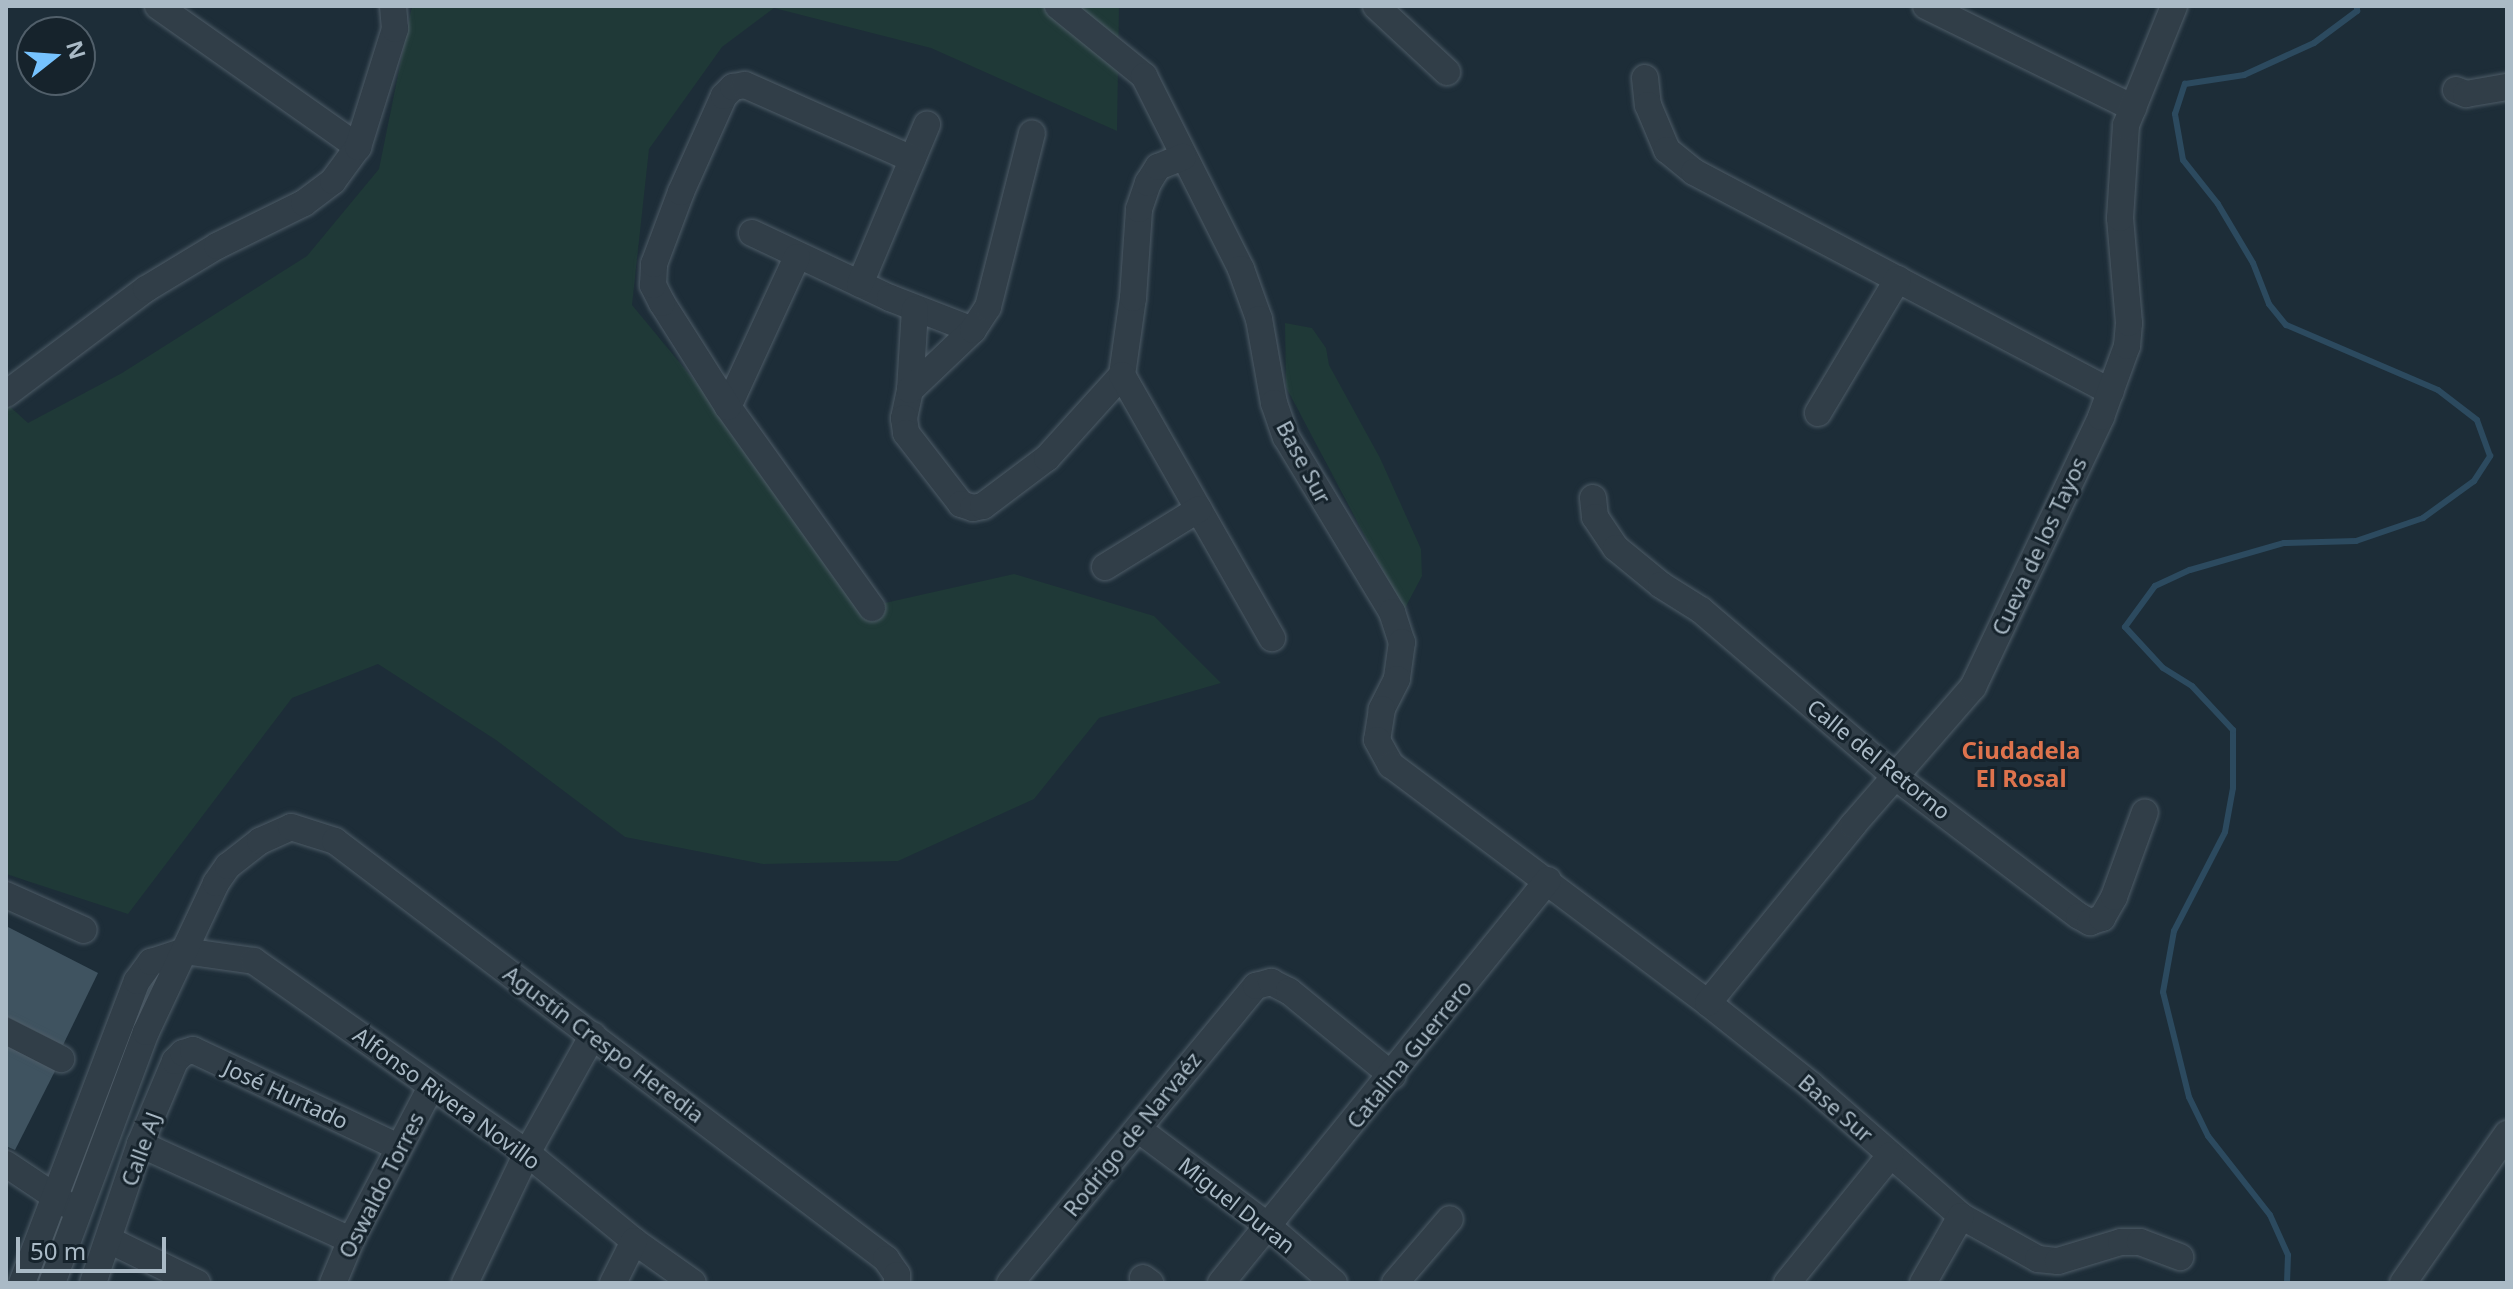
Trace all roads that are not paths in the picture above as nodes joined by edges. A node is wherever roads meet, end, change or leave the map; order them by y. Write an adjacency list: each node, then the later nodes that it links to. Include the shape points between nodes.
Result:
1 (158, 6): 14 (street)
2 (393, 6): 14 (street, via 395,29)
3 (1058, 6): 15 (street, Base Sur, via 1144,76)
4 (1376, 6): 7 (street)
5 (1926, 6): 11 (street)
6 (2174, 6): 11 (street, Cueva de los Tayos)
7 (1447, 72)
8 (1645, 78): 19 (street, via 1648,105 1667,150 1694,172)
9 (2507, 87): 10 (street, via 2466,94)
10 (2456, 90)
11 (2133, 108): 25 (street, Cueva de los Tayos, via 2126,125 2120,218 2129,323)
12 (927, 125): 16 (street)
13 (1032, 133): 22 (street, via 988,307)
14 (358, 147): 26 (street, via 333,181 304,203 146,289)
15 (1183, 157): 23 (street, via 1158,167 1139,209); 36 (street, Base Sur, via 1259,319 1274,403 1286,437 1392,612 1402,642 1397,679 1382,709 1377,740 1391,765)
16 (912, 159): 20 (street); 27 (street, via 745,85 724,96 659,250 653,285)
17 (752, 233): 18 (street)
18 (797, 257): 20 (street); 27 (street)
19 (1898, 279): 25 (street); 28 (street)
20 (860, 284): 21 (street)
21 (915, 309): 22 (street); 24 (street)
22 (973, 330): 24 (street)
23 (1122, 375): 24 (street, via 1047,458 973,508 961,504 906,433); 30 (street)
24 (910, 390)
25 (2111, 392): 34 (street, Cueva de los Tayos, via 1973,687)
26 (6, 394)
27 (728, 407): 32 (street)
28 (1818, 413)
29 (1593, 498): 34 (street, Calle del Retorno, via 1595,517 1616,548 1701,610)
30 (1199, 509): 31 (street); 33 (street)
31 (1105, 567)
32 (872, 608)
33 (1272, 638)
34 (1897, 778): 35 (street, Calle del Retorno, via 2090,922 2102,918 2114,897); 40 (street, Cueva de los Tayos)
35 (2145, 812)
36 (1548, 880): 40 (street, Base Sur); 45 (street, Catalina Guerrero)
37 (6, 895): 38 (street)
38 (84, 930)
39 (184, 951): 42 (street, Agustín Crespo Heredia, via 228,866 260,841 291,827 335,841); 46 (street, Alfonso Rivera Novillo, via 254,961); 54 (street, via 151,962 137,981); 55 (street, via 146,1032)
40 (1708, 1003): 52 (street, Base Sur)
41 (6, 1031): 43 (street)
42 (593, 1035): 51 (street); 71 (street, Agustín Crespo Heredia, via 886,1259)
43 (61, 1059)
44 (175, 1061): 49 (street, Calle AJ); 50 (street, José Hurtado, via 193,1050)
45 (1393, 1076): 47 (street, Rodrigo de Narvaéz, via 1271,982 1256,986); 58 (street, Catalina Guerrero)
46 (431, 1087): 50 (street, Oswaldo Torres); 51 (street, Alfonso Rivera Novillo)
47 (1138, 1129): 58 (street, Miguel Duran); 72 (street, Rodrigo de Narvaéz)
48 (2507, 1134): 78 (street)
49 (140, 1144): 59 (street, Calle AJ); 60 (street)
50 (398, 1147): 60 (street, Oswaldo Torres)
51 (527, 1153): 61 (street, Alfonso Rivera Novillo); 68 (street)
52 (1890, 1156): 56 (street, Base Sur); 76 (street)
53 (6, 1164): 54 (street)
54 (56, 1194): 55 (street); 63 (street)
55 (77, 1215): 64 (street)
56 (1961, 1216): 62 (street, Base Sur, via 2038,1259 2058,1261 2130,1242); 77 (street)
57 (1450, 1219): 75 (street)
58 (1268, 1226): 73 (street, Catalina Guerrero); 74 (street, Miguel Duran)
59 (109, 1240): 65 (street, Calle AJ); 66 (street)
60 (351, 1240): 67 (street, Oswaldo Torres)
61 (634, 1241): 69 (street); 70 (street, Alfonso Rivera Novillo)
62 (2180, 1257)
63 (22, 1283)
64 (52, 1283)
65 (93, 1283)
66 (197, 1283)
67 (333, 1283)
68 (465, 1283)
69 (613, 1283)
70 (693, 1283)
71 (897, 1283)
72 (1010, 1283)
73 (1221, 1283)
74 (1334, 1283)
75 (1395, 1283)
76 (1787, 1283)
77 (1923, 1283)
78 (2403, 1283)

